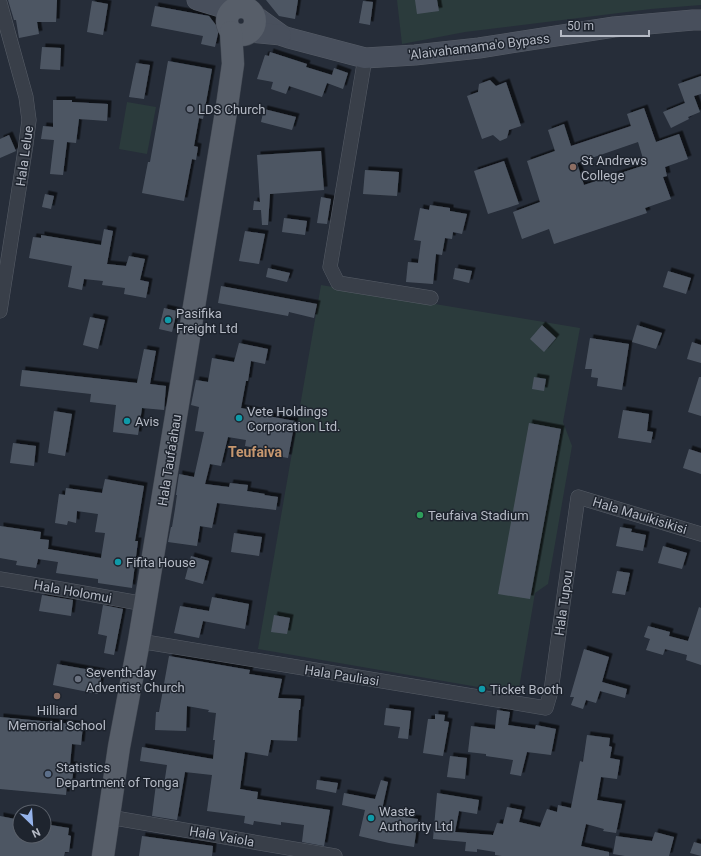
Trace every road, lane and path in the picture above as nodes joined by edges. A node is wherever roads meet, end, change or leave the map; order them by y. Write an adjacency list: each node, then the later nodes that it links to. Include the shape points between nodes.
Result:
1 (198, 1): 3 (main road)
2 (0, 3): 7 (street, Hala Lelue, via 26,97 29,120)
3 (241, 16): 5 (main road, 'Alaivahamama'o Bypass, via 283,36); 11 (main road, Hala Taufa'ahau)
4 (701, 20): 5 (main road, 'Alaivahamama'o Bypass, via 614,27 478,48)
5 (366, 58): 6 (street, via 330,267 338,283)
6 (431, 298)
7 (0, 309)
8 (578, 497): 9 (street, Hala Mauikisikisi); 13 (street, Hala Tupou, via 552,691)
9 (701, 534)
10 (0, 579): 11 (street, Hala Holomui)
11 (145, 604): 12 (main road, Hala Taufa'ahau)
12 (139, 641): 13 (street, Hala Pauliasi); 14 (main road, Hala Taufa'ahau)
13 (546, 708)
14 (109, 817): 15 (main road, Hala Taufa'ahau); 16 (street, Hala Vaiola)
15 (103, 856)
16 (335, 856)

